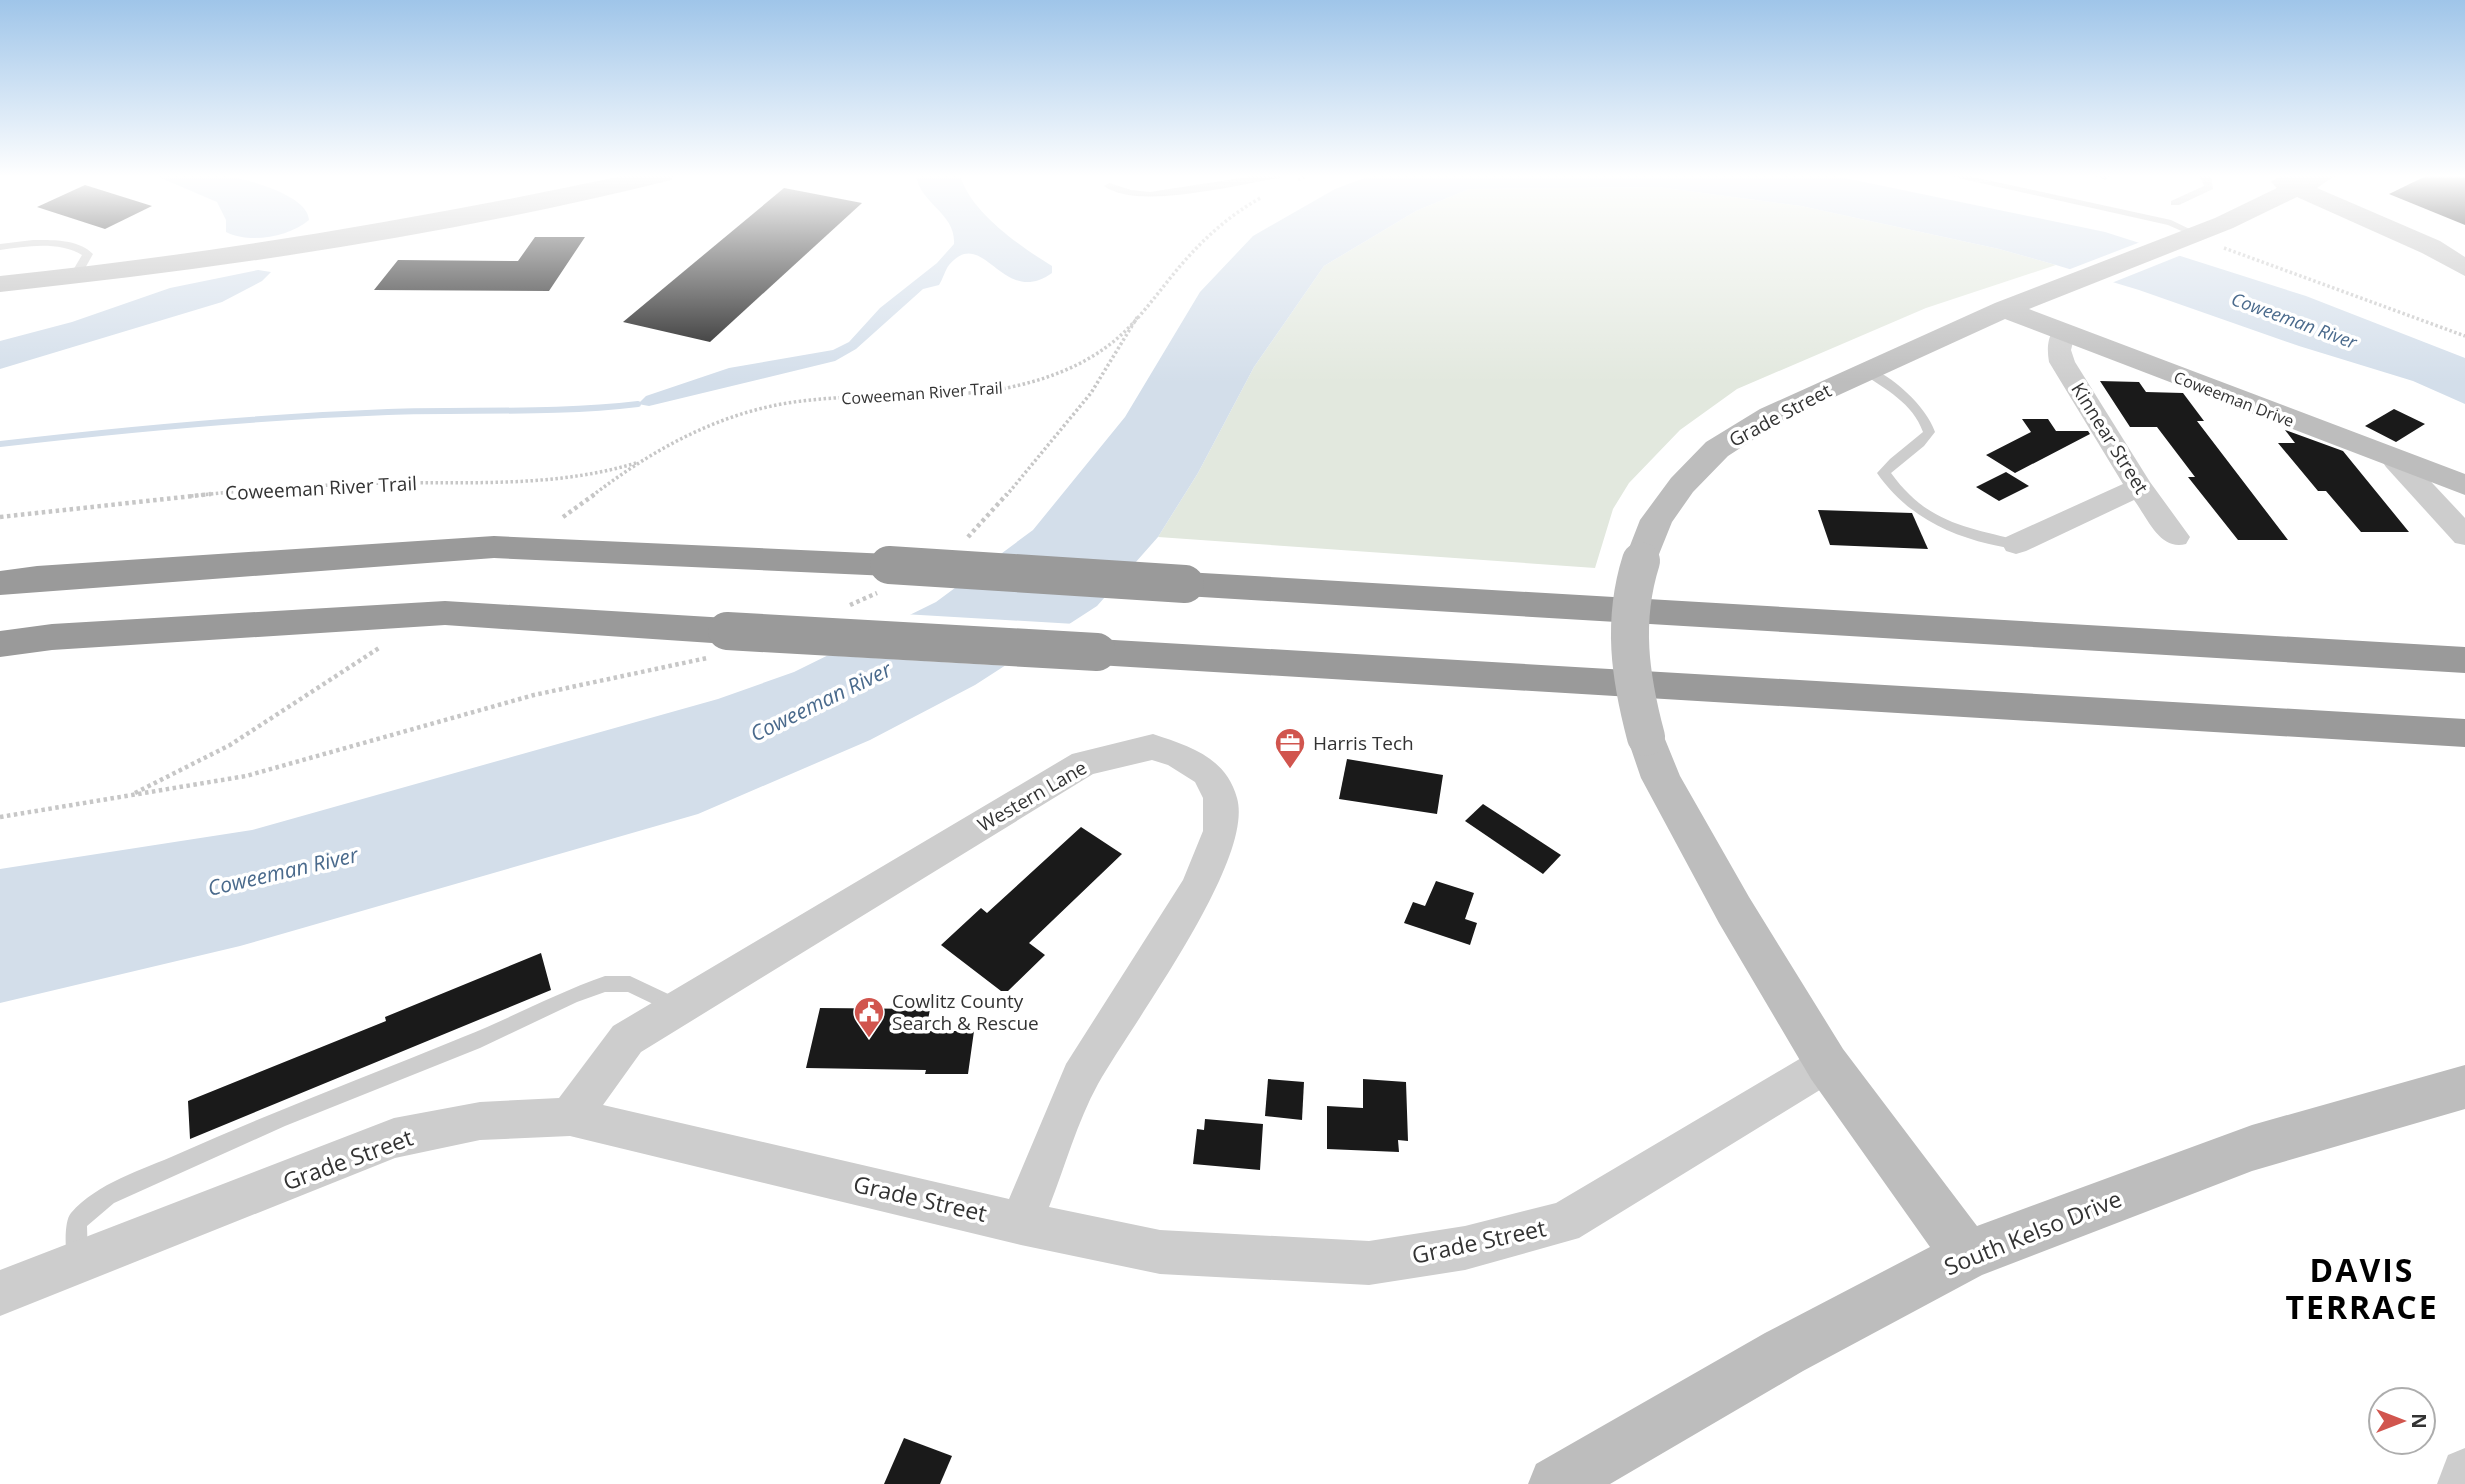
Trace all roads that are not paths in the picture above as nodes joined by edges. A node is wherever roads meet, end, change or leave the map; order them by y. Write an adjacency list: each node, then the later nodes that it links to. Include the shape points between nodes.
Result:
1 (49, 244): 6 (lane, via 81,248 88,254)
2 (303, 244): 6 (main road)
3 (2169, 244): 8 (main road, Grade Street)
4 (2425, 244): 5 (main road)
5 (2465, 268)
6 (75, 277): 7 (main road)
7 (0, 285)
8 (2005, 309): 9 (main road, Coweeman Drive); 10 (main road, Grade Street)
9 (2063, 334): 11 (main road, Coweeman Drive); 13 (street, Kinnear Street, via 2062,362)
10 (1866, 370): 16 (lane, via 1902,397 1927,424 1925,438 1893,459 1884,473 1891,484 1930,515 1968,535); 22 (main road, Grade Street, bridge, via 1771,415 1717,450 1656,520 1630,601 1628,644 1633,683 1661,778 1734,911)
11 (2396, 461): 12 (main road, Coweeman Drive); 14 (street)
12 (2465, 485)
13 (2139, 487): 15 (street, Kinnear Street); 16 (street)
14 (2465, 536)
15 (2176, 537)
16 (2016, 544)
17 (0, 583): 19 (highway, bridge, via 494,547 889,565)
18 (0, 644): 20 (highway, bridge, via 445,613)
19 (2465, 660)
20 (2465, 733)
21 (678, 1009): 24 (street, Western Lane, via 627,1039); 25 (street, Western Lane, via 1084,763 1153,747 1198,767 1207,773 1220,798 1221,831 1199,886 1080,1077); 27 (lane, via 630,985 605,984 278,1119 107,1196 77,1221)
22 (1827, 1064): 25 (street, Grade Street, via 1564,1223 1465,1248 1369,1263 1160,1252); 26 (main road, Grade Street)
23 (2465, 1087): 26 (main road, South Kelso Drive, via 2252,1148)
24 (570, 1116): 25 (street, Grade Street); 27 (street, Grade Street, via 480,1121 394,1139)
25 (1021, 1223)
26 (1967, 1255): 30 (main road, South Kelso Drive, via 1784,1352)
27 (77, 1264): 28 (street, Grade Street)
28 (0, 1293)
29 (2465, 1472): 31 (street)
30 (1556, 1484)
31 (2462, 1484)

